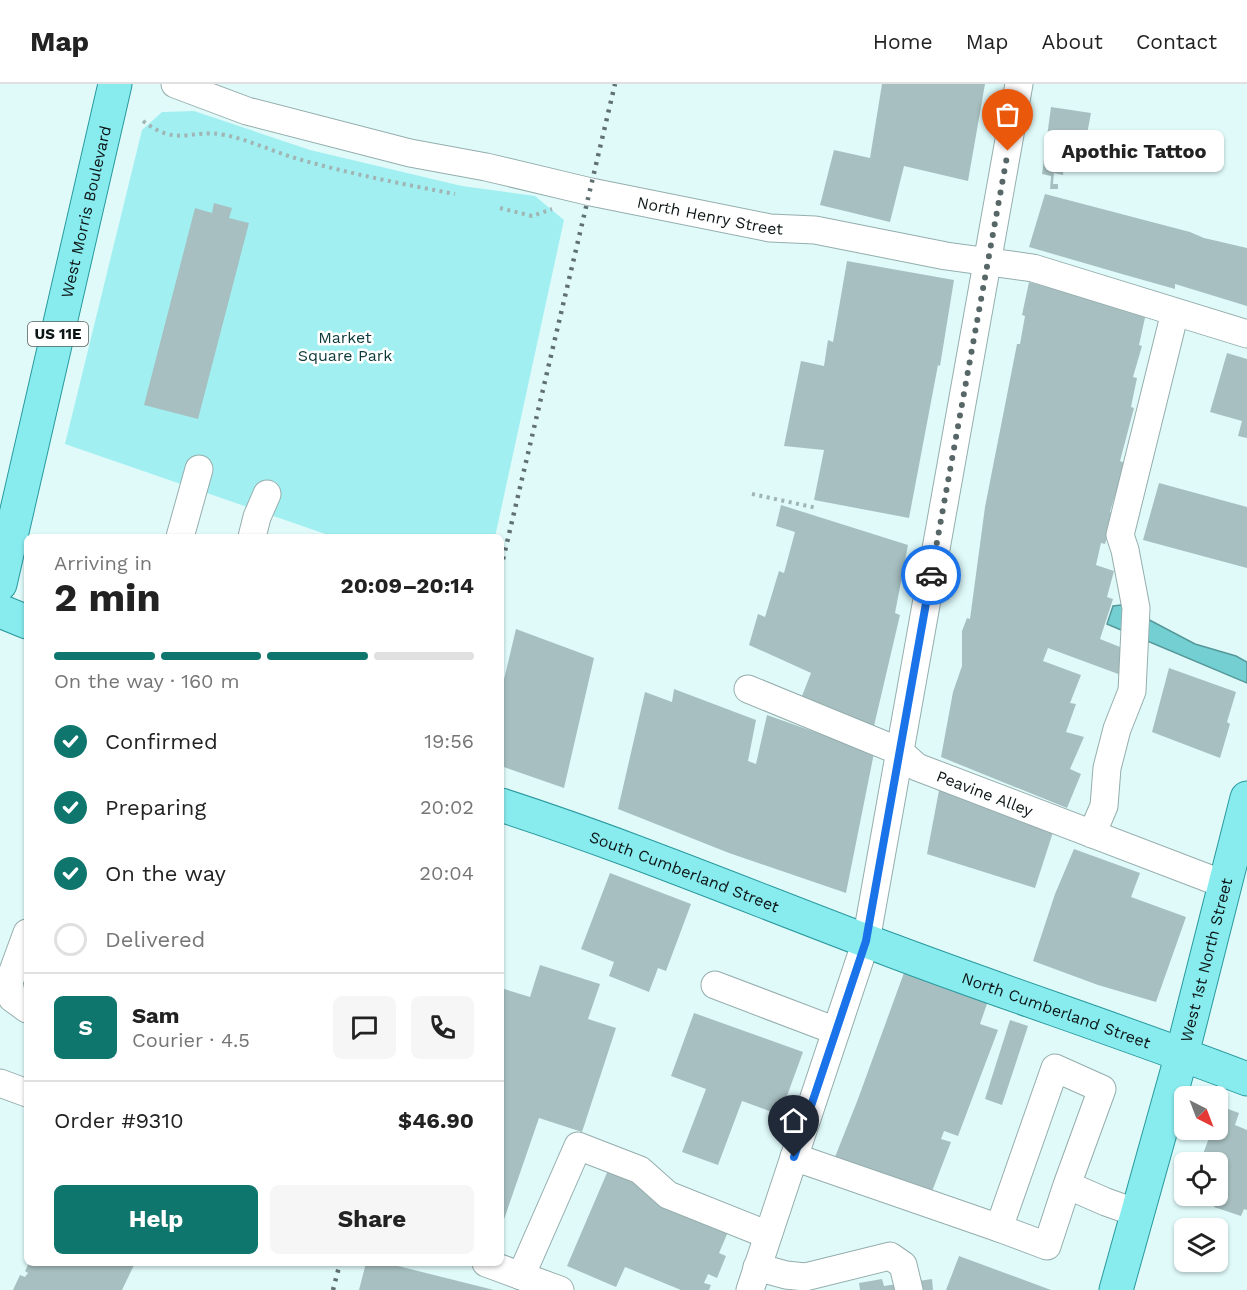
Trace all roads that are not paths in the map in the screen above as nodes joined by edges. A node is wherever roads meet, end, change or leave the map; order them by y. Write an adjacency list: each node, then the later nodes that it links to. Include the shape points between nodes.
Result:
1 (115, 84): 11 (main road, West Morris Boulevard / US 11E)
2 (175, 84): 4 (street, North Henry Street, via 247,111 410,153 770,228 815,230)
3 (1020, 84): 4 (street)
4 (989, 261): 5 (street, North Henry Street, via 1033,268); 15 (street)
5 (1175, 312): 6 (street, North Henry Street); 18 (street, via 1120,534 1136,608 1132,691 1117,729 1107,768 1104,806)
6 (1247, 334)
7 (199, 469): 9 (street)
8 (267, 494): 10 (street)
9 (181, 534)
10 (253, 534)
11 (0, 584)
12 (0, 611): 13 (main road)
13 (24, 621)
14 (748, 689): 15 (street, Peavine Alley)
15 (899, 751): 18 (street, Peavine Alley, via 917,767); 21 (street)
16 (1247, 798): 19 (main road, West 1st North Street)
17 (504, 806): 21 (main road, South Cumberland Street, via 576,829)
18 (1092, 834): 19 (street, Peavine Alley)
19 (1226, 885): 25 (main road, West 1st North Street)
20 (24, 941): 23 (street, via 9,982 12,998)
21 (866, 941): 24 (street); 25 (main road, North Cumberland Street)
22 (716, 985): 24 (street)
23 (24, 1007)
24 (836, 1031): 29 (street)
25 (1182, 1054): 26 (main road, North Cumberland Street); 31 (main road, West 1st North Street)
26 (1247, 1079)
27 (0, 1083): 28 (street)
28 (24, 1092)
29 (794, 1157): 32 (street); 33 (street)
30 (1067, 1185): 31 (street); 32 (street, via 1047,1246); 32 (street, via 1102,1089 1055,1068)
31 (1137, 1213): 39 (main road, West 1st North Street)
32 (999, 1228)
33 (768, 1235): 35 (street, via 668,1194 640,1170 578,1146); 36 (street)
34 (494, 1266): 35 (street)
35 (521, 1276): 37 (street)
36 (754, 1279): 38 (street, via 805,1277 890,1256 903,1265)
37 (560, 1290)
38 (909, 1290)
39 (1116, 1290)

